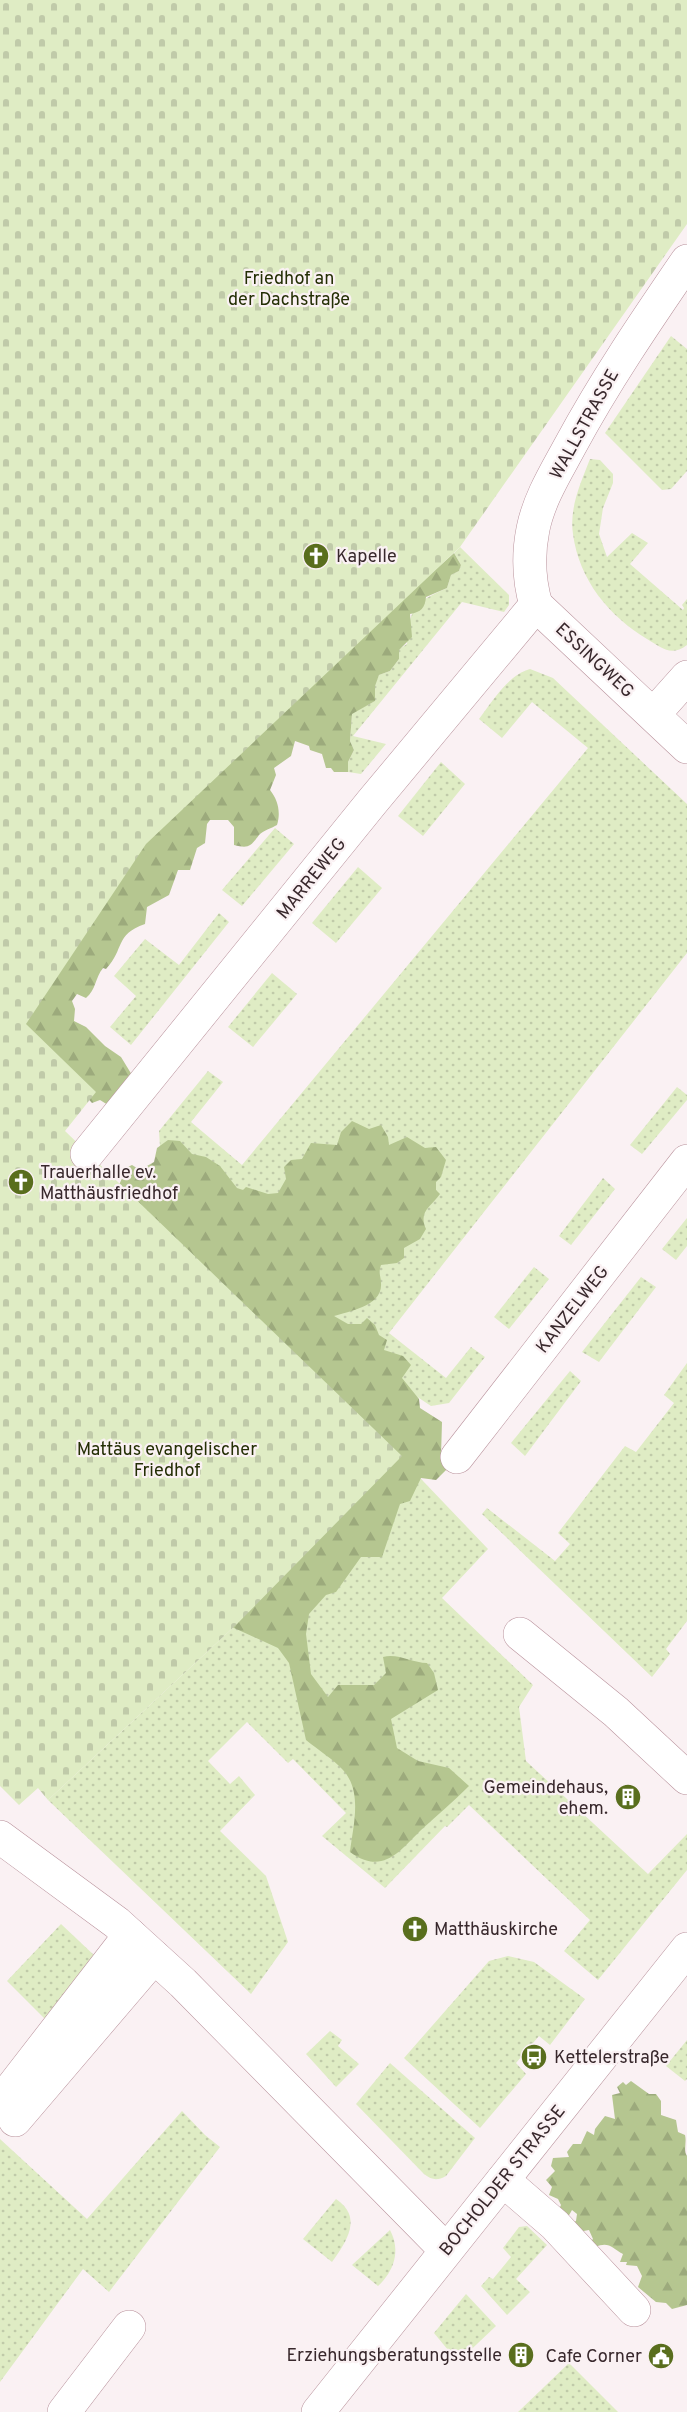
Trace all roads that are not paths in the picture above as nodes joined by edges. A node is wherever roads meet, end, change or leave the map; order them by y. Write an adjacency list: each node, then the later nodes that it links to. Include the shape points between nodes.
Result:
1 (687, 261): 2 (street, WALLSTRASSE, via 601,390 546,492 531,541 531,582)
2 (536, 605): 4 (street, ESSINGWEG); 6 (street, MARREWEG)
3 (687, 677): 4 (street)
4 (654, 714): 5 (street, ESSINGWEG)
5 (687, 747)
6 (87, 1154)
7 (687, 1161): 8 (street, KANZELWEG)
8 (457, 1457)
9 (520, 1634): 10 (street, via 616,1712)
10 (687, 1778)
11 (0, 1837): 12 (street)
12 (130, 1935): 14 (street); 15 (street)
13 (687, 1949): 16 (street, BOCHOLDER STRASSE)
14 (154, 1957): 15 (street); 17 (street)
15 (8, 2111)
16 (503, 2180): 17 (street, BOCHOLDER STRASSE); 18 (street, via 555,2225)
17 (446, 2250): 21 (street, BOCHOLDER STRASSE)
18 (634, 2310)
19 (129, 2327): 20 (street)
20 (64, 2412)
21 (318, 2412)

